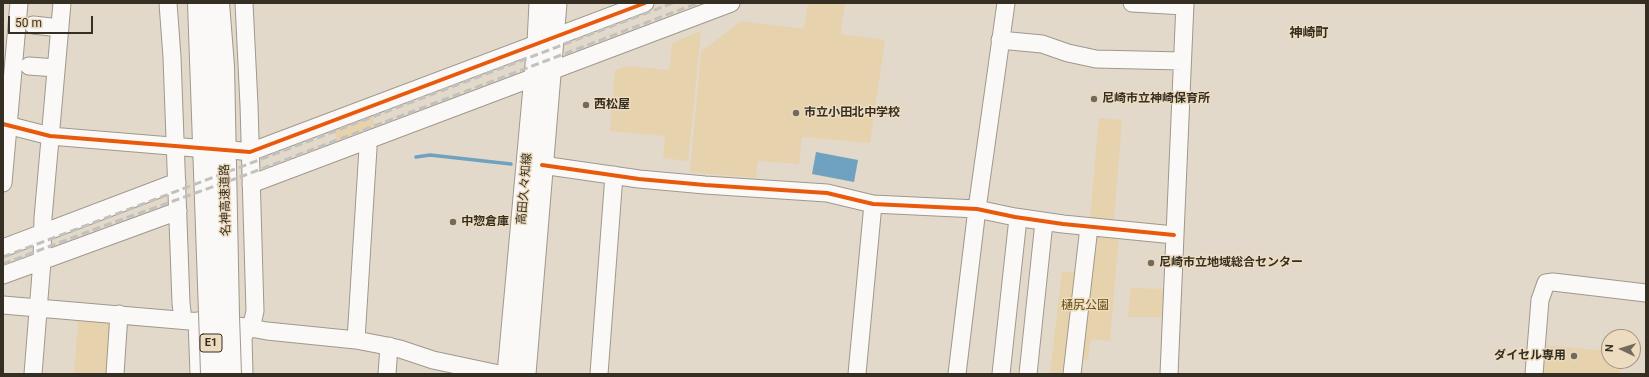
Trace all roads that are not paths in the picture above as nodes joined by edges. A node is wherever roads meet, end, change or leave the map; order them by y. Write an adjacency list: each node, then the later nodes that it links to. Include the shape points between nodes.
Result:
1 (19, 3): 22 (street)
2 (62, 3): 15 (street)
3 (168, 3): 25 (street)
4 (199, 3): 49 (highway, 名神高速道路 / E1)
5 (218, 3): 49 (highway, 名神高速道路 / E1, via 222,66)
6 (244, 3): 28 (street)
7 (540, 3): 16 (main road, 高田久々知線)
8 (556, 3): 16 (main road, 高田久々知線)
9 (731, 3): 21 (street)
10 (1006, 3): 17 (street)
11 (1132, 3): 13 (street)
12 (639, 4): 16 (street)
13 (1184, 5): 18 (street)
14 (32, 26): 15 (street)
15 (60, 28): 20 (street)
16 (546, 40): 21 (main road, 高田久々知線); 28 (street)
17 (1000, 40): 18 (street, via 1042,44 1096,59); 35 (street)
18 (1182, 61): 41 (street)
19 (29, 66): 20 (street)
20 (56, 68): 23 (street)
21 (543, 74): 24 (street); 29 (main road, 高田久々知線); 60 (main road, 高田久々知線)
22 (6, 125): 23 (street); 31 (street)
23 (50, 136): 25 (street); 40 (street)
24 (367, 140): 33 (street); 50 (street)
25 (175, 146): 26 (street); 32 (street)
26 (195, 148)
27 (232, 150): 28 (street)
28 (250, 152): 33 (street)
29 (542, 165): 30 (street); 61 (main road, 高田久々知線)
30 (614, 175): 34 (street, via 705,185 827,192); 62 (street)
31 (3, 182)
32 (177, 182): 36 (street); 40 (street)
33 (251, 184): 49 (street, via 255,311 253,320)
34 (873, 204): 35 (street); 63 (street)
35 (977, 209): 37 (street); 64 (street)
36 (178, 211): 43 (street); 49 (street, via 181,303)
37 (1018, 218): 38 (street); 65 (street)
38 (1044, 222): 39 (street); 66 (street)
39 (1089, 227): 41 (street); 67 (street)
40 (42, 233): 42 (street); 43 (street)
41 (1174, 235): 68 (street)
42 (3, 248)
43 (42, 261): 44 (street); 47 (street)
44 (3, 275)
45 (1646, 293): 69 (street, via 1553,282 1546,284 1540,300)
46 (3, 305): 47 (street)
47 (39, 308): 48 (street); 52 (street)
48 (119, 314): 49 (street); 53 (street)
49 (215, 320): 50 (street, via 267,331); 54 (street); 55 (highway, 名神高速道路 / E1, bridge); 56 (highway, 名神高速道路 / E1, bridge); 57 (street, via 243,338)
50 (356, 340): 51 (street)
51 (389, 346): 58 (street); 59 (street, via 433,360)
52 (34, 374)
53 (115, 374)
54 (199, 374)
55 (212, 374)
56 (230, 374)
57 (244, 374)
58 (387, 374)
59 (499, 374)
60 (508, 374)
61 (525, 374)
62 (599, 374)
63 (856, 374)
64 (957, 374)
65 (1001, 374)
66 (1028, 374)
67 (1072, 374)
68 (1169, 374)
69 (1534, 374)

